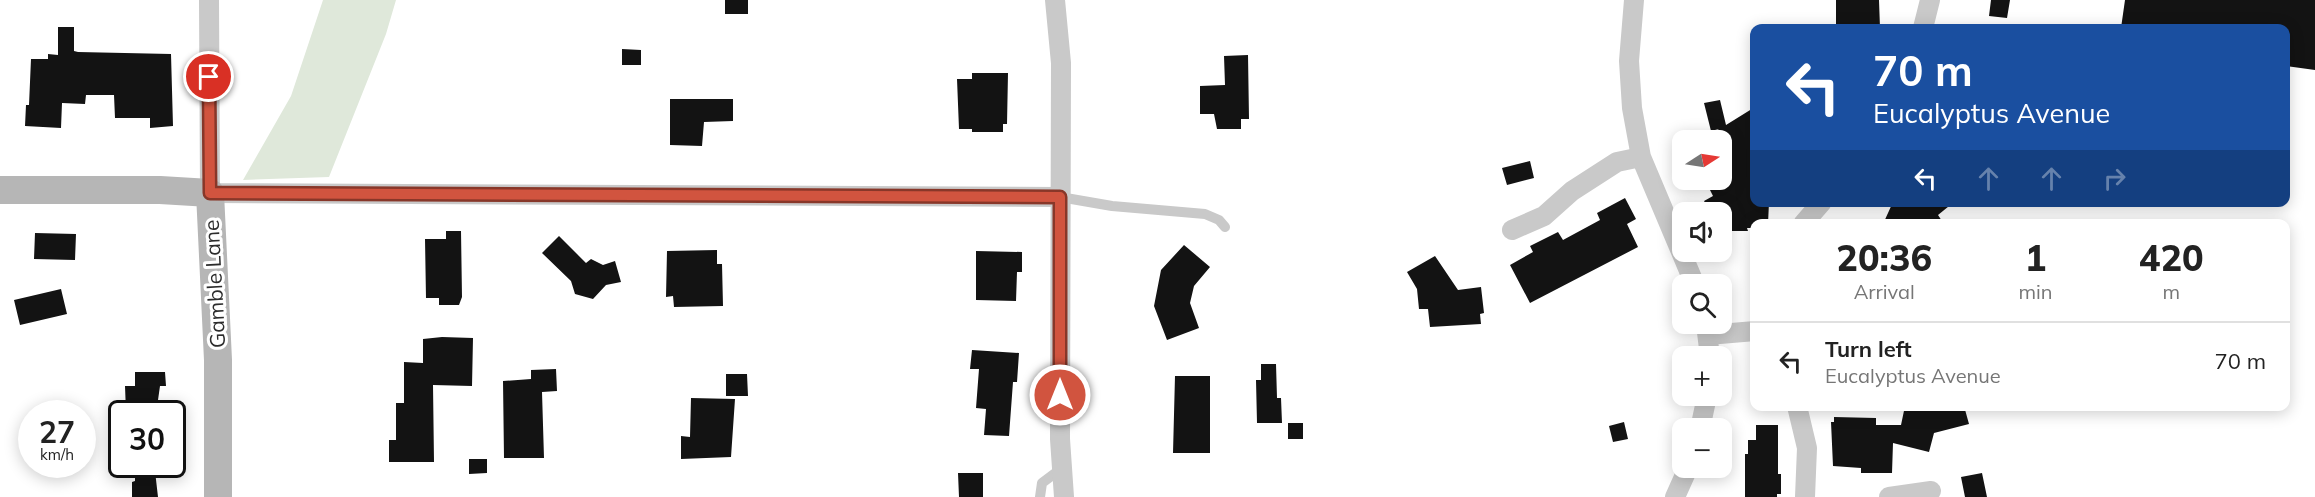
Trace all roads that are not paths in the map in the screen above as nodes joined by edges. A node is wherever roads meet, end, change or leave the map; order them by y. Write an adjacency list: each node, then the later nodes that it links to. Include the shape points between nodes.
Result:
1 (209, 0): 8 (street, Gamble Lane)
2 (1055, 0): 9 (street, via 1061,63)
3 (1634, 0): 6 (street, via 1629,61)
4 (1930, 0): 5 (street)
5 (1924, 24)
6 (1641, 157): 13 (street, via 1617,162 1572,191 1544,216); 14 (street)
7 (0, 190): 8 (street)
8 (210, 193): 9 (street); 21 (street, Gamble Lane, via 218,360)
9 (1060, 197): 12 (lane, via 1080,203 1205,214); 18 (street)
10 (1818, 207): 11 (street)
11 (1807, 219)
12 (1226, 227)
13 (1512, 230)
14 (1690, 274)
15 (1732, 330): 16 (street)
16 (1750, 331)
17 (1798, 411): 25 (street, via 1807,448)
18 (1062, 468): 22 (lane, via 1042,483); 23 (street)
19 (1684, 478): 24 (street)
20 (1931, 491): 26 (street)
21 (218, 497)
22 (1040, 497)
23 (1064, 497)
24 (1675, 497)
25 (1804, 497)
26 (1889, 497)

